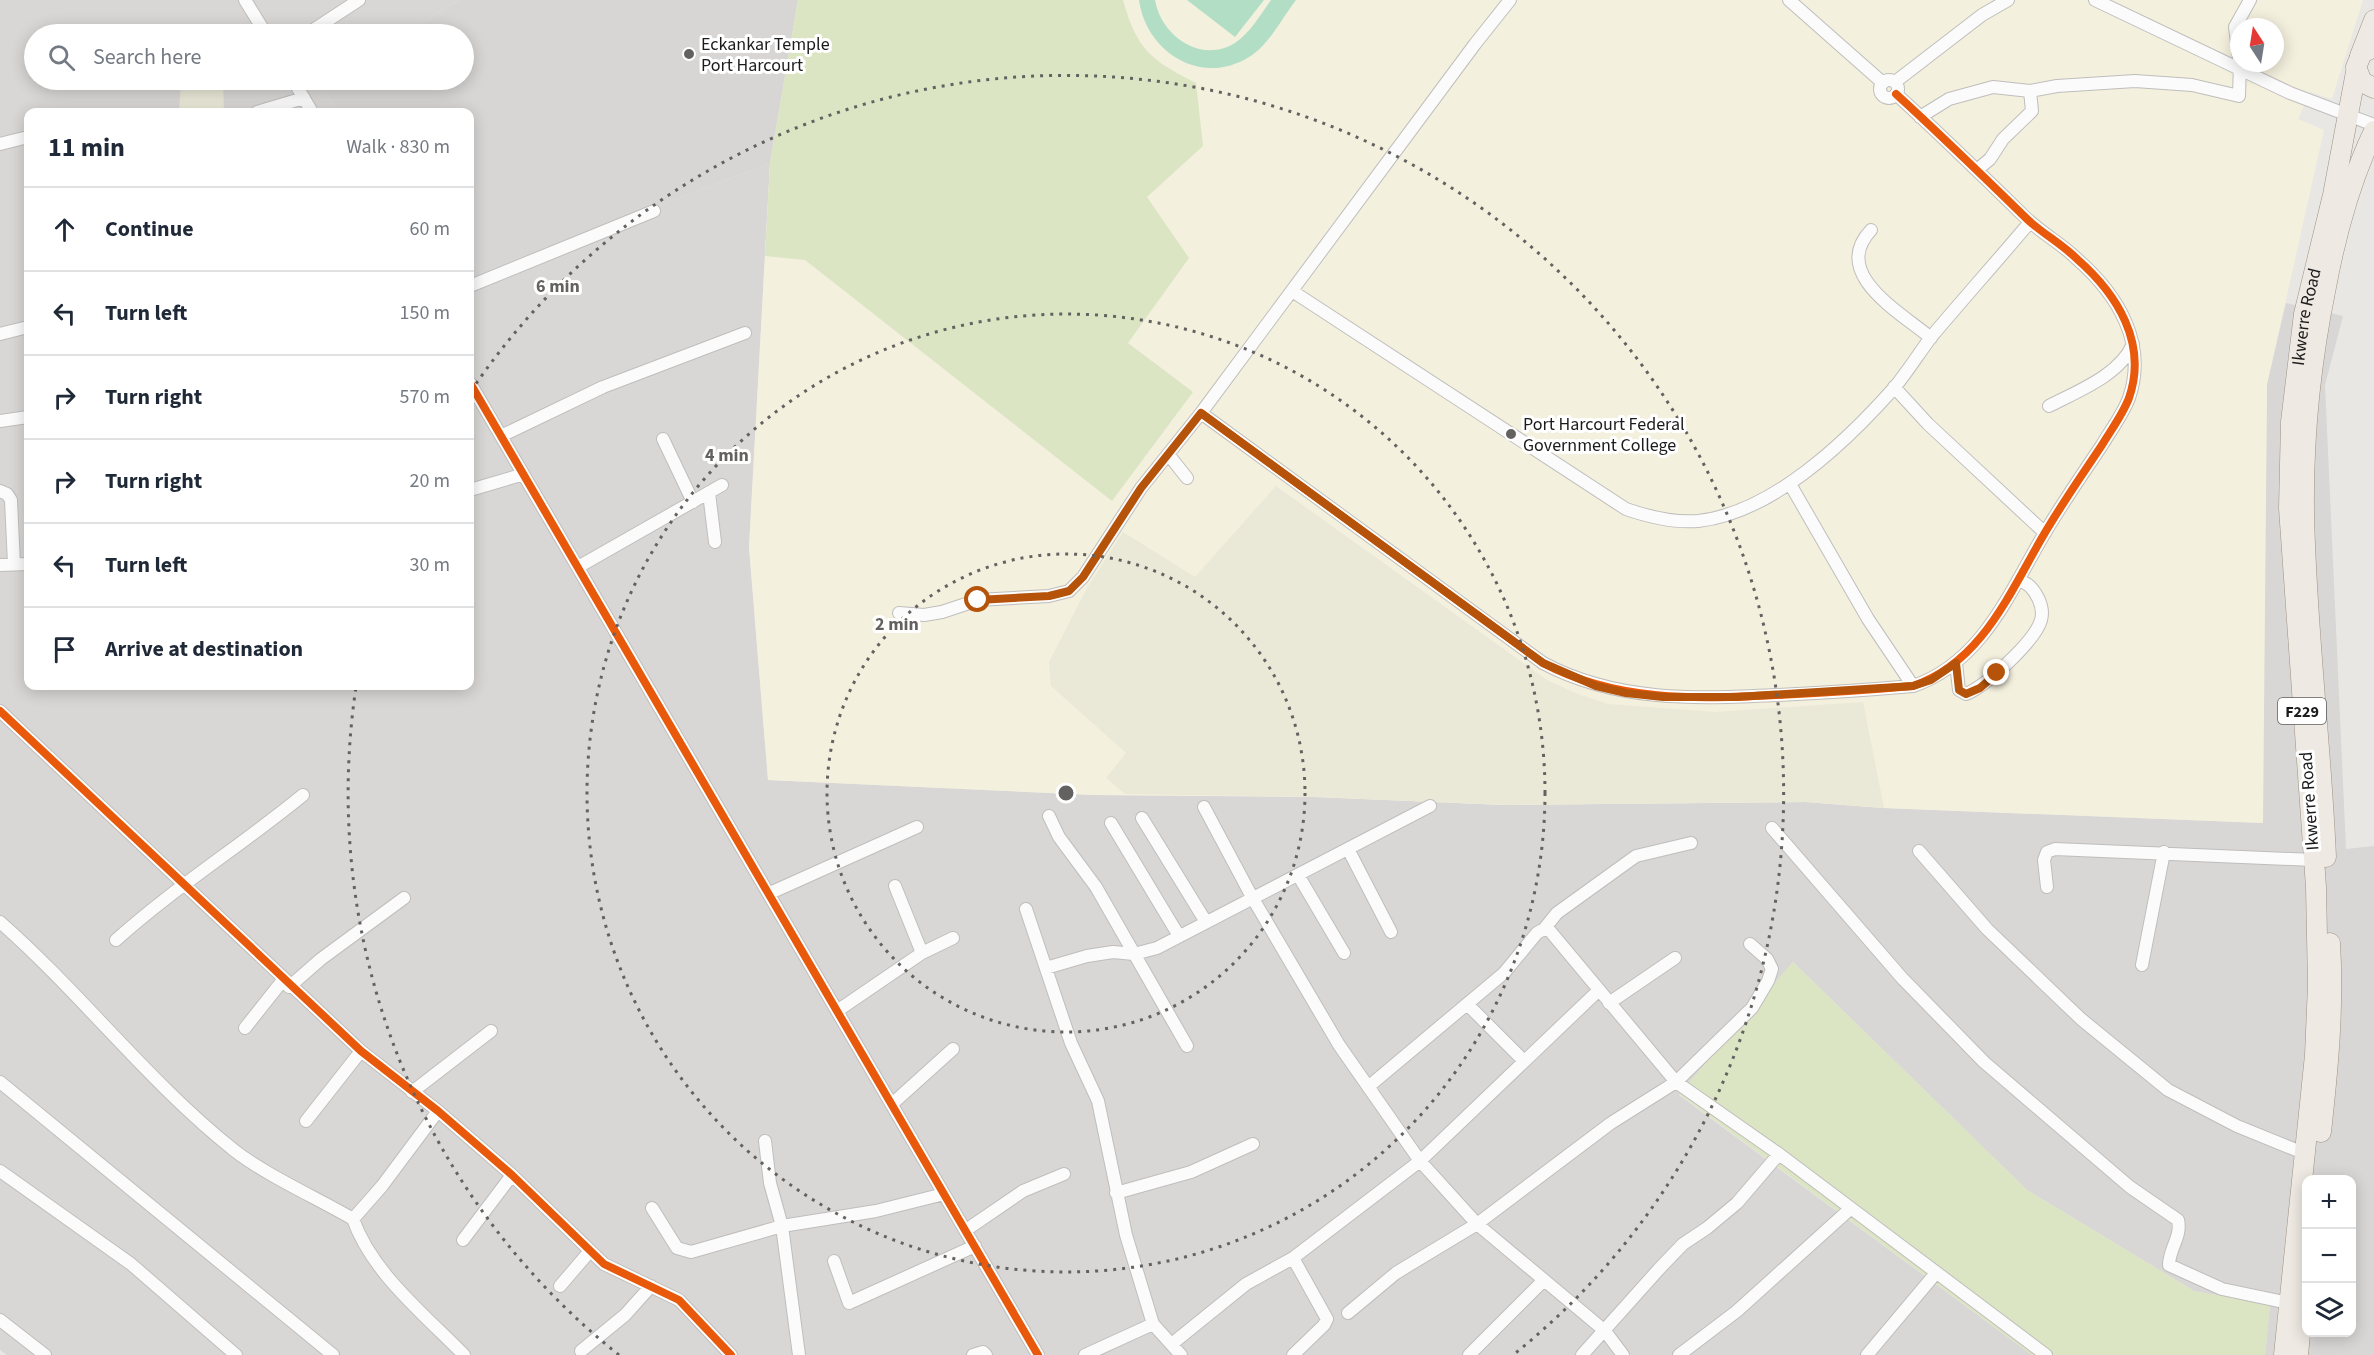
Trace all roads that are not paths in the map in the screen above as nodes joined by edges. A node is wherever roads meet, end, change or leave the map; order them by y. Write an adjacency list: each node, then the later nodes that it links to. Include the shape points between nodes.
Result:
1 (245, 0): 10 (street)
2 (359, 0): 11 (street)
3 (1510, 0): 34 (street)
4 (1789, 0): 16 (street)
5 (2008, 0): 16 (street, via 1982,15)
6 (2095, 0): 13 (street)
7 (2250, 0): 8 (street)
8 (2240, 18)
9 (2374, 20): 12 (main road, Ikwerre Road / F229)
10 (260, 24)
11 (323, 24)
12 (2363, 58): 17 (main road, via 2362,82); 23 (main road, Ikwerre Road / F229)
13 (2230, 60)
14 (2240, 72): 19 (street, via 2240,96 2192,85 2135,81)
15 (2256, 72): 23 (street)
16 (1891, 86): 24 (street)
17 (2374, 88)
18 (299, 90): 20 (street)
19 (2030, 91): 24 (street, via 1993,87 1949,99); 29 (street, via 2032,111)
20 (304, 98): 21 (street); 22 (street)
21 (270, 108)
22 (310, 108)
23 (2346, 116): 25 (street); 80 (main road, Ikwerre Road / F229, via 2333,195 2304,314 2289,461 2293,591)
24 (1920, 117): 29 (street)
25 (2374, 125)
26 (2374, 131): 129 (main road, Ikwerre Road / F229, via 2345,203 2330,265 2316,334 2305,436 2305,546 2322,763 2332,987 2330,1059)
27 (24, 138): 28 (street)
28 (0, 144)
29 (1978, 169): 31 (street)
30 (654, 211): 33 (street)
31 (2030, 222): 38 (street); 39 (street, via 2078,259 2107,290 2127,321)
32 (1871, 230): 38 (street, via 1858,251 1865,282)
33 (474, 284)
34 (1292, 291): 43 (street); 51 (street, via 1626,509 1658,519 1698,521 1734,513)
35 (24, 328): 37 (street)
36 (745, 333): 46 (street, via 603,387)
37 (0, 334)
38 (1931, 338): 40 (street)
39 (2134, 343): 42 (street, via 2114,369); 57 (street, via 2136,364 2129,399)
40 (1894, 387): 51 (street, via 1832,452); 57 (street)
41 (474, 390): 46 (street)
42 (2049, 406)
43 (1201, 413): 48 (street); 66 (street, via 1560,672 1616,690 1663,697 1748,697)
44 (24, 418): 45 (street)
45 (0, 421)
46 (501, 436): 49 (street)
47 (663, 439): 56 (street)
48 (1168, 454): 50 (street); 64 (street, via 1083,577 1069,591 1049,596 978,600 942,612)
49 (521, 475): 53 (street); 62 (street)
50 (1187, 478)
51 (1790, 484): 66 (street)
52 (722, 485): 55 (street)
53 (474, 489)
54 (0, 491): 59 (street, via 11,500)
55 (709, 493): 56 (street); 58 (street)
56 (693, 502): 62 (street)
57 (2045, 533): 63 (street)
58 (715, 542)
59 (14, 564): 60 (street); 61 (street)
60 (24, 564)
61 (0, 565)
62 (578, 567): 85 (street)
63 (2018, 580): 65 (street, via 1982,637); 65 (street, via 2033,589 2041,603 2042,619 2036,631 1997,673 1966,694 1959,690)
64 (899, 613)
65 (1956, 663): 66 (street, via 1931,680)
66 (1913, 686)
67 (0, 711): 82 (street)
68 (303, 795): 82 (street)
69 (1430, 806): 77 (street)
70 (1204, 807): 86 (street)
71 (1049, 816): 99 (street)
72 (1142, 818): 89 (street)
73 (1111, 823): 93 (street)
74 (917, 827): 85 (street)
75 (1772, 828): 148 (street, via 1902,978 1984,1062 2130,1187 2178,1220 2178,1236 2169,1265 2223,1289)
76 (1691, 843): 91 (street, via 1636,856 1557,913)
77 (1348, 849): 81 (street); 92 (street)
78 (1919, 851): 123 (street, via 1987,929 2081,1019 2168,1090 2237,1126)
79 (2164, 852): 80 (street); 84 (street, via 2055,849 2047,852 2044,860); 101 (street)
80 (2313, 860): 123 (main road, Ikwerre Road / F229, via 2318,985)
81 (1298, 875): 86 (street); 98 (street)
82 (184, 885): 95 (street); 103 (street)
83 (895, 886): 97 (street)
84 (2047, 887)
85 (770, 893): 107 (street)
86 (1252, 897): 89 (street); 116 (street)
87 (404, 898): 103 (street)
88 (1026, 909): 102 (street)
89 (1206, 921): 93 (street)
90 (0, 922): 134 (street, via 67,984 203,1125 237,1153)
91 (1544, 929): 104 (street); 106 (street, via 1504,973)
92 (1391, 932)
93 (1179, 936): 99 (street)
94 (953, 938): 97 (street)
95 (116, 940)
96 (1750, 944): 115 (street, via 1772,969 1768,981 1752,1008)
97 (922, 953): 107 (street)
98 (1344, 953)
99 (1134, 954): 102 (street, via 1113,952); 110 (street)
100 (1675, 958): 105 (street)
101 (2142, 965)
102 (1046, 968): 130 (street, via 1071,1043 1098,1101)
103 (286, 984): 108 (street); 112 (street)
104 (1599, 990): 105 (street); 113 (street)
105 (1609, 1003): 115 (street)
106 (1467, 1004): 113 (street); 116 (street)
107 (837, 1011): 118 (street)
108 (246, 1028)
109 (491, 1031): 117 (street)
110 (1186, 1046)
111 (953, 1049): 118 (street)
112 (361, 1051): 117 (street); 120 (street)
113 (1524, 1061): 125 (street)
114 (0, 1082): 158 (street)
115 (1676, 1082): 124 (street); 135 (street, via 1611,1123)
116 (1368, 1087): 125 (street)
117 (412, 1092): 119 (street)
118 (892, 1104): 131 (street)
119 (438, 1111): 128 (street); 134 (street)
120 (306, 1121)
121 (765, 1141): 136 (street, via 770,1183)
122 (1253, 1144): 130 (street, via 1191,1172)
123 (2306, 1154): 148 (main road, Ikwerre Road / F229)
124 (1779, 1155): 133 (street); 152 (street, via 1737,1203 1683,1244)
125 (1420, 1161): 135 (street); 141 (street)
126 (0, 1171): 157 (street, via 131,1264)
127 (1064, 1174): 137 (street, via 1023,1191)
128 (512, 1175): 138 (street); 140 (street)
129 (2316, 1175)
130 (1116, 1193): 151 (street)
131 (944, 1194): 136 (street, via 876,1211); 137 (street)
132 (652, 1208): 136 (street, via 677,1248 683,1251)
133 (1850, 1209): 143 (street); 170 (street, via 1737,1311)
134 (353, 1219): 159 (street, via 359,1236 385,1273)
135 (1477, 1224): 144 (street); 149 (street, via 1396,1273)
136 (782, 1226): 160 (street)
137 (966, 1230): 139 (street)
138 (463, 1240)
139 (975, 1246): 142 (street, via 849,1303); 163 (street)
140 (590, 1251): 146 (street); 147 (street, via 604,1264)
141 (1293, 1258): 153 (street, via 1264,1271); 166 (street, via 1327,1319)
142 (834, 1261)
143 (1936, 1273): 171 (street); 172 (street)
144 (1544, 1280): 152 (street); 167 (street)
145 (2306, 1283): 174 (main road)
146 (560, 1286)
147 (651, 1286): 154 (street, via 625,1315); 155 (street, via 679,1300)
148 (2288, 1303): 173 (main road, Ikwerre Road / F229)
149 (1348, 1313)
150 (0, 1320): 156 (street)
151 (1153, 1324): 153 (street); 164 (street)
152 (1605, 1331): 168 (street); 169 (street)
153 (1173, 1343): 165 (street)
154 (581, 1352)
155 (727, 1353)
156 (45, 1355)
157 (236, 1355)
158 (333, 1355)
159 (464, 1355)
160 (799, 1355)
161 (973, 1355): 162 (street)
162 (986, 1355)
163 (1038, 1355)
164 (1085, 1355)
165 (1181, 1355)
166 (1293, 1355)
167 (1469, 1355)
168 (1582, 1355)
169 (1623, 1355)
170 (1679, 1355)
171 (1868, 1355)
172 (2046, 1355)
173 (2284, 1355)
174 (2298, 1355)

